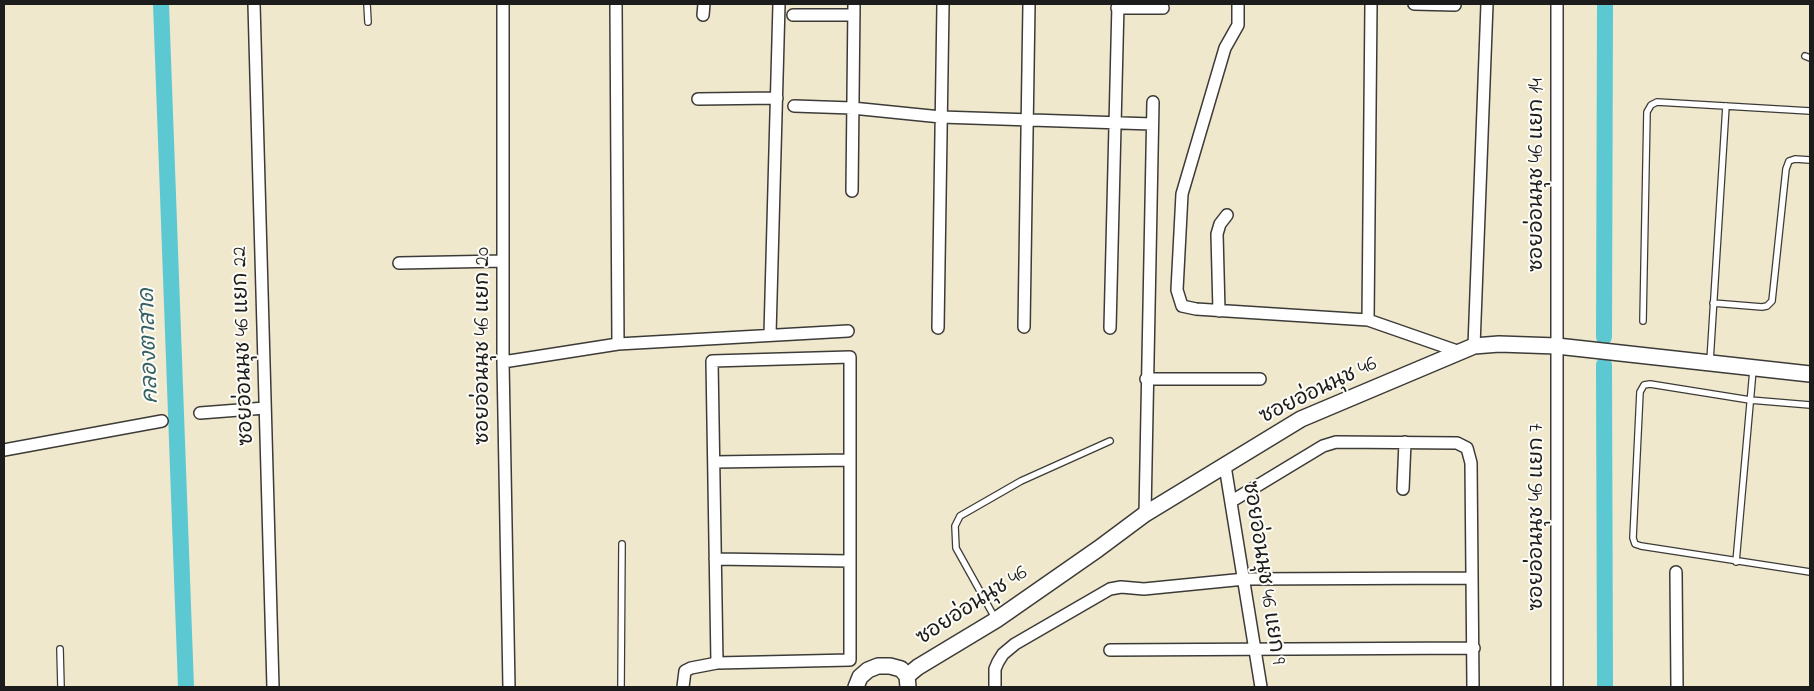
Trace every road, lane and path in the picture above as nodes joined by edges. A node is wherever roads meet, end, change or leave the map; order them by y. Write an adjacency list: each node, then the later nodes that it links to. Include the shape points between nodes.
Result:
1 (254, 4): 56 (street, ซอยอ่อนนุช 46 แยก 22)
2 (368, 4): 18 (lane)
3 (502, 4): 33 (street, ซอยอ่อนนุช 46 แยก 20)
4 (616, 4): 44 (street)
5 (779, 4): 19 (street)
6 (943, 4): 26 (street)
7 (1029, 4): 27 (street)
8 (1238, 4): 36 (street, via 1238,24 1225,48 1182,194 1177,290 1182,306)
9 (1371, 4): 37 (street)
10 (1414, 4): 13 (street)
11 (1487, 4): 45 (street)
12 (1557, 4): 46 (street, ซอยอ่อนนุช 46 แยก 14)
13 (1455, 5)
14 (1117, 6): 15 (street); 28 (street)
15 (1163, 8)
16 (854, 10): 17 (street); 24 (street)
17 (793, 15)
18 (368, 22)
19 (777, 98): 20 (street); 43 (street)
20 (698, 99)
21 (1153, 102): 29 (street)
22 (794, 106): 24 (street)
23 (1726, 106): 25 (lane); 35 (lane); 38 (lane, via 1657,102 1647,112)
24 (852, 108): 26 (street); 31 (street)
25 (1810, 111)
26 (942, 117): 27 (street); 40 (street)
27 (1028, 121): 28 (street); 39 (street)
28 (1115, 124): 29 (street); 41 (street)
29 (1152, 124): 52 (street)
30 (1810, 160): 35 (lane, via 1789,161 1786,169 1772,301 1762,307)
31 (852, 191)
32 (1227, 215): 36 (street, via 1218,234)
33 (503, 261): 34 (street); 48 (street, ซอยอ่อนนุช 46 แยก 20)
34 (399, 263)
35 (1713, 303): 49 (lane)
36 (1218, 311): 37 (street)
37 (1368, 320): 47 (street)
38 (1642, 321)
39 (1024, 327)
40 (938, 328)
41 (1110, 328)
42 (848, 331): 43 (street)
43 (770, 334): 44 (street)
44 (618, 344): 48 (street)
45 (1474, 346): 46 (street, ซอยอ่อนนุช 46); 47 (street, ซอยอ่อนนุช 46)
46 (1558, 346): 49 (street, ซอยอ่อนนุช 46); 92 (street, ซอยอ่อนนุช 46 แยก 7)
47 (1460, 352): 64 (street, ซอยอ่อนนุช 46, via 1301,419)
48 (503, 362): 85 (street, ซอยอ่อนนุช 46 แยก 20)
49 (1710, 363): 50 (street, ซอยอ่อนนุช 46)
50 (1753, 368): 51 (street, ซอยอ่อนนุช 46); 54 (lane)
51 (1810, 374)
52 (1146, 379): 53 (street); 67 (street)
53 (1260, 379)
54 (1750, 400): 55 (lane); 71 (lane); 71 (lane, via 1650,384 1644,385 1640,392 1635,544)
55 (1810, 405)
56 (265, 408): 57 (street); 84 (street, ซอยอ่อนนุช 46 แยก 22)
57 (200, 413)
58 (162, 421): 61 (street)
59 (1110, 441): 76 (lane, via 1021,481 960,516 955,526 956,548)
60 (1405, 442): 65 (street); 66 (street, via 1350,441 1323,446); 74 (street, via 1457,443 1467,448 1471,463)
61 (4, 450)
62 (850, 460): 63 (street); 63 (street, via 850,358 712,361); 70 (street)
63 (714, 462): 69 (street)
64 (1225, 466): 66 (street, ซอยอ่อนนุช 46 แยก 9); 67 (street, ซอยอ่อนนุช 46)
65 (1403, 489)
66 (1232, 501): 75 (street, ซอยอ่อนนุช 46 แยก 9)
67 (1145, 514): 76 (street, ซอยอ่อนนุช 46)
68 (622, 544): 86 (lane)
69 (715, 559): 70 (street); 81 (street)
70 (850, 561): 81 (street, via 850,660)
71 (1736, 562): 73 (lane)
72 (1676, 572): 93 (street)
73 (1810, 572)
74 (1472, 578): 75 (street); 77 (street)
75 (1245, 579): 79 (street, ซอยอ่อนนุช 46 แยก 9); 89 (street, via 1144,589 1110,589 1003,654 995,669)
76 (996, 620): 82 (street, ซอยอ่อนนุช 46, via 918,667)
77 (1474, 648): 79 (street); 91 (street)
78 (60, 649): 83 (lane)
79 (1254, 649): 80 (street); 90 (street, ซอยอ่อนนุช 46 แยก 9)
80 (1110, 650)
81 (717, 663): 87 (street, via 685,671)
82 (908, 682): 88 (street, via 901,669 878,666 868,670)
83 (61, 687)
84 (273, 687)
85 (509, 687)
86 (621, 687)
87 (683, 687)
88 (856, 687)
89 (994, 687)
90 (1261, 687)
91 (1473, 687)
92 (1557, 687)
93 (1677, 687)

